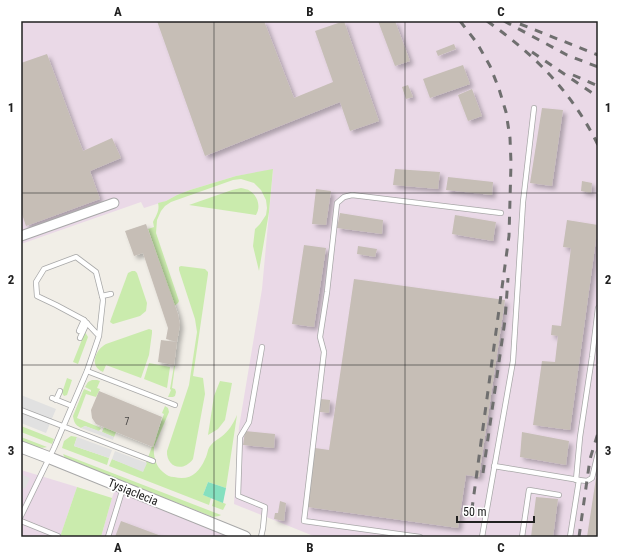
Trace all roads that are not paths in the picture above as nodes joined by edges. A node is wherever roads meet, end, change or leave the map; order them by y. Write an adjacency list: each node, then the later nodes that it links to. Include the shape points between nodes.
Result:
1 (534, 108): 25 (lane, via 523,202 513,361)
2 (114, 203): 4 (street)
3 (501, 212): 35 (lane, via 352,195 344,197 338,203 320,337 324,352 304,521)
4 (21, 236)
5 (111, 294): 6 (lane)
6 (102, 296): 8 (lane, via 96,272 76,257 44,269 36,282 37,296); 12 (lane)
7 (598, 308): 26 (lane, via 580,437)
8 (77, 316): 9 (lane); 10 (lane)
9 (74, 321)
10 (86, 321): 11 (lane); 12 (lane); 13 (lane)
11 (79, 331)
12 (99, 336): 15 (lane)
13 (80, 338)
14 (262, 348): 34 (lane, via 249,422 240,437 238,496 265,508)
15 (87, 371): 17 (lane); 18 (lane)
16 (60, 391): 18 (lane, via 54,399)
17 (175, 405)
18 (72, 406): 20 (lane)
19 (21, 410): 20 (lane)
20 (63, 426): 23 (lane); 24 (lane)
21 (21, 447): 23 (street, Tysiąclecia)
22 (598, 453): 26 (lane, via 592,478 587,481)
23 (50, 458): 27 (street, Tysiąclecia); 29 (lane)
24 (153, 461)
25 (494, 466): 26 (lane); 36 (lane)
26 (578, 480): 38 (lane)
27 (123, 488): 32 (lane); 33 (street, Tysiąclecia)
28 (559, 495): 37 (lane, via 529,490)
29 (21, 516)
30 (21, 521): 31 (lane)
31 (58, 537)
32 (108, 537)
33 (245, 537)
34 (261, 537)
35 (420, 537)
36 (482, 537)
37 (522, 537)
38 (570, 537)

